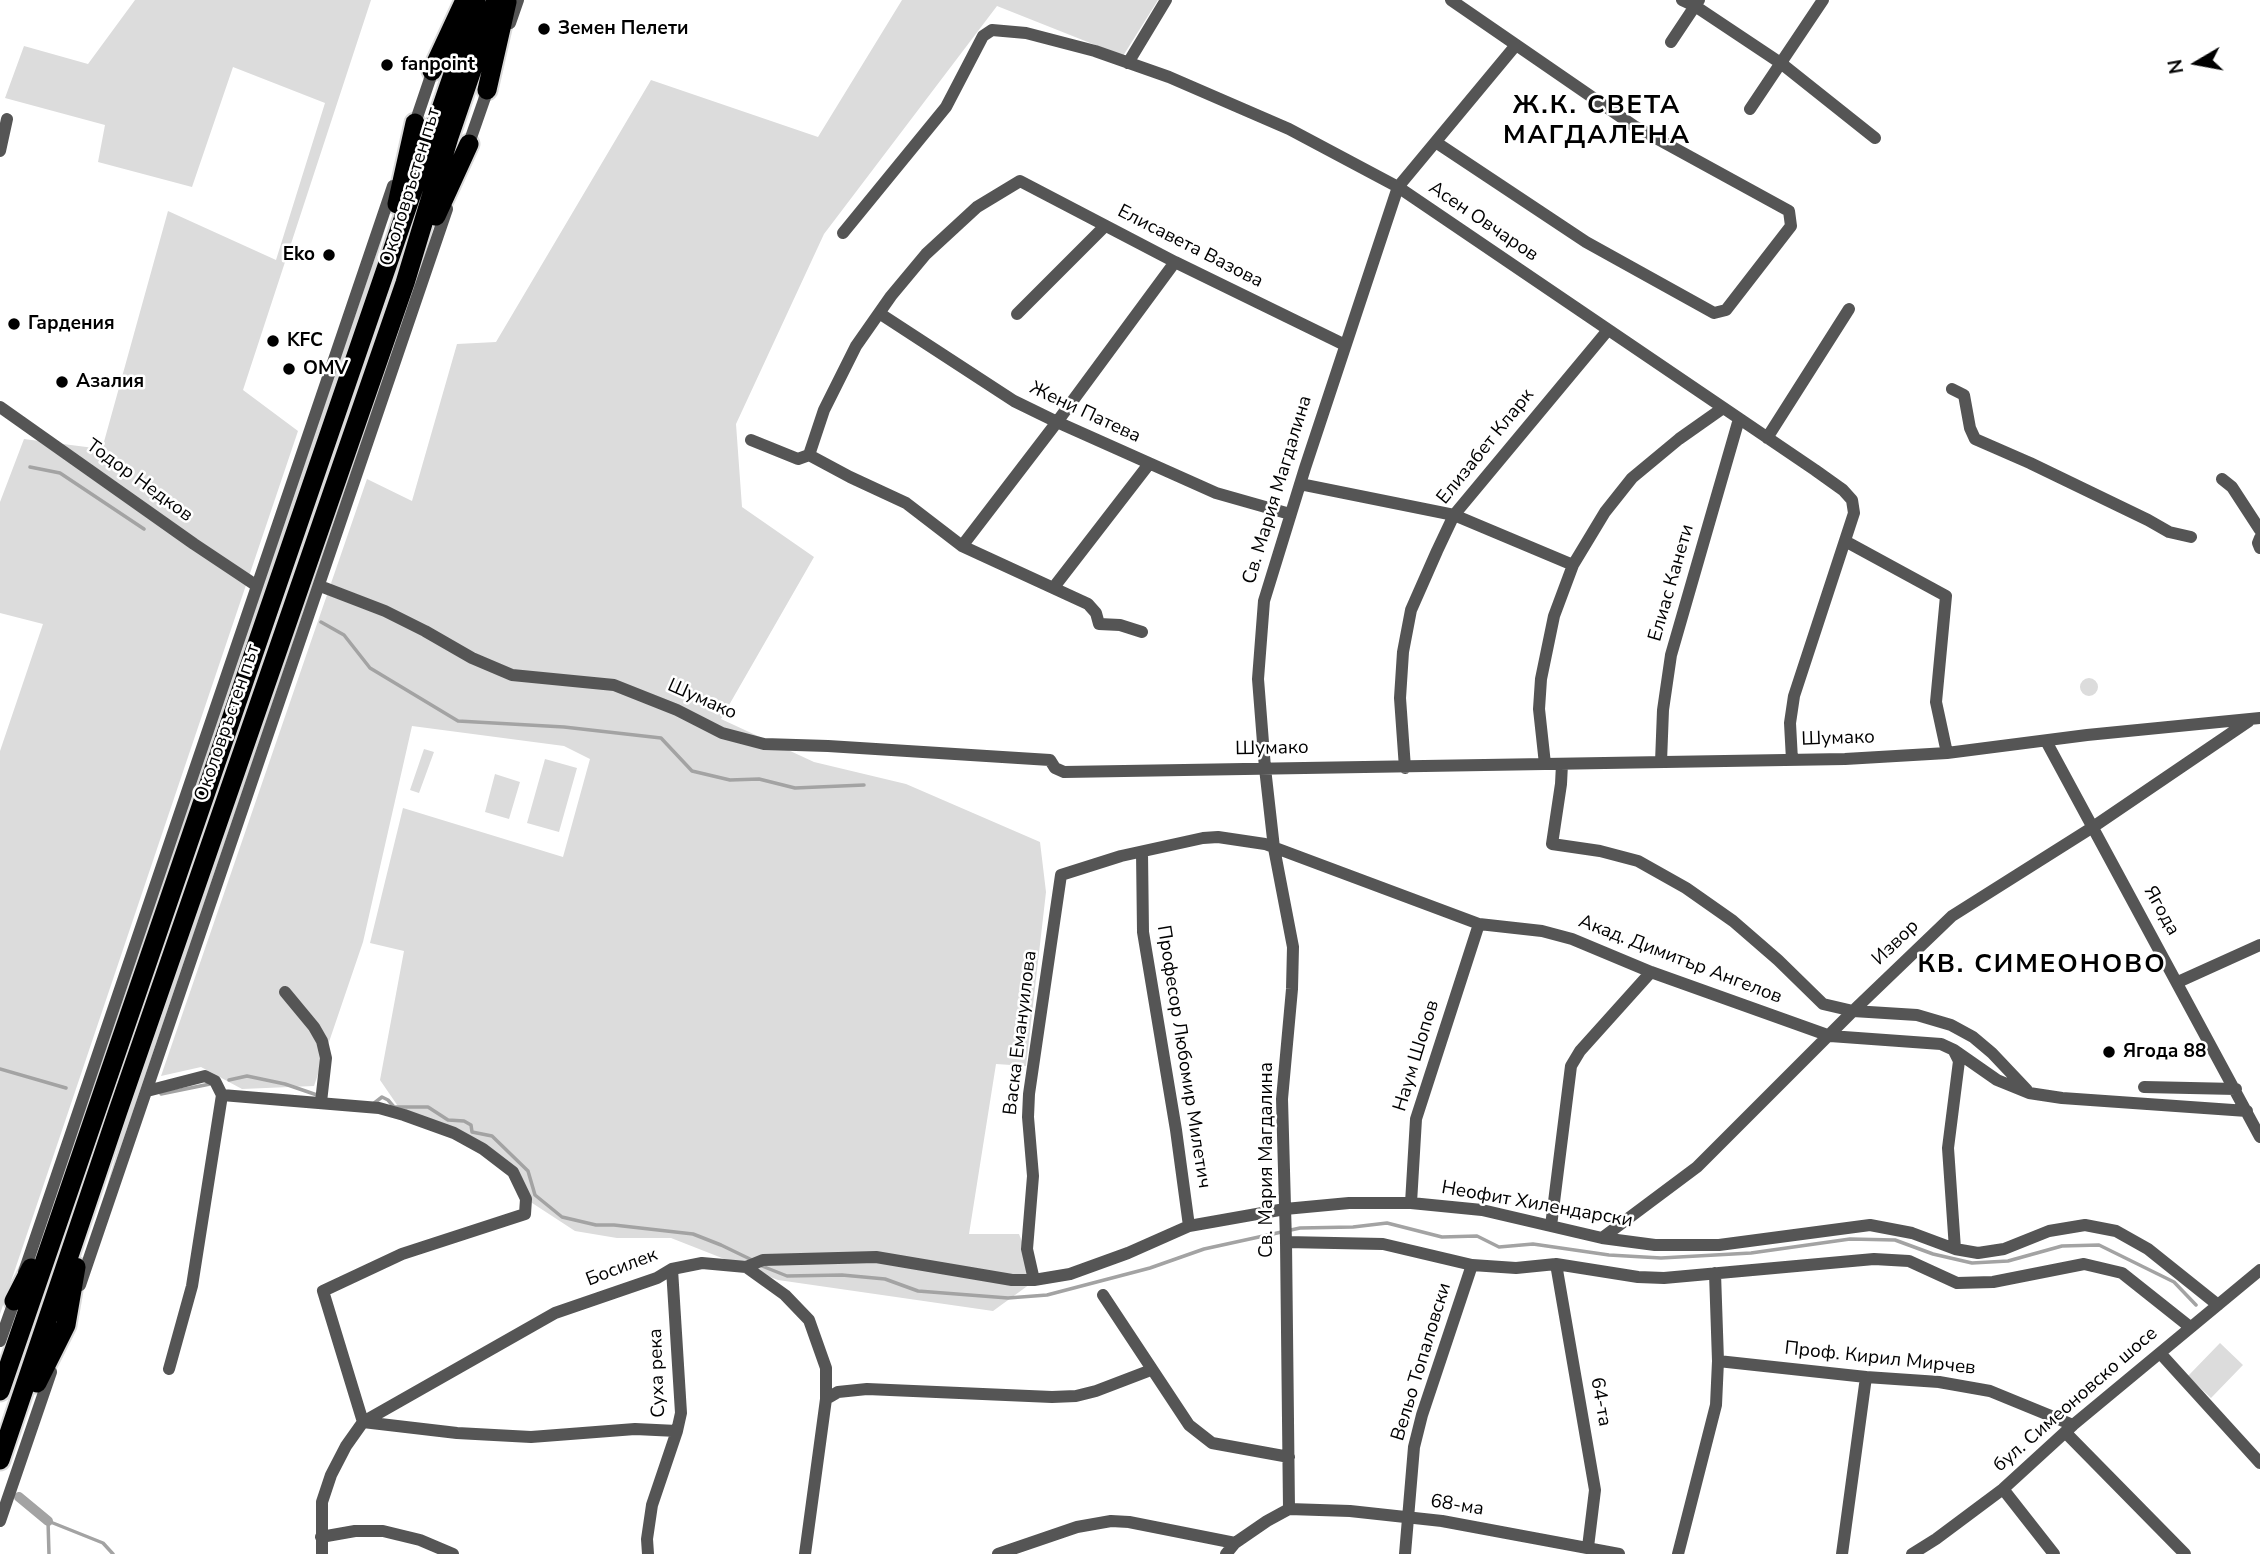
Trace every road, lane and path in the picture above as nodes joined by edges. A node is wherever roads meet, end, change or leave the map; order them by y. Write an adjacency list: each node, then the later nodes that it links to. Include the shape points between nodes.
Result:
1 (456, 0): 16 (street)
2 (465, 0): 16 (highway)
3 (476, 0): 30 (highway, Околовръстен път)
4 (496, 0): 29 (highway, Околовръстен път)
5 (508, 0): 17 (highway)
6 (518, 0): 17 (street)
7 (1166, 0): 14 (street)
8 (1451, 0): 13 (street)
9 (1682, 0): 11 (street)
10 (1823, 0): 15 (street)
11 (1697, 3): 12 (street); 15 (street)
12 (1671, 42)
13 (1517, 45): 22 (street, Св. Мария Магдалина); 22 (street, via 1634,126 1789,211 1791,226 1726,310 1714,313 1586,242)
14 (1128, 63): 25 (street, Асен Овчаров, via 1289,129); 27 (street, Асен Овчаров, via 1026,33 992,30 983,36 946,107)
15 (1782, 64): 18 (street); 21 (street)
16 (432, 71): 20 (street)
17 (487, 90): 23 (street)
18 (1750, 109)
19 (7, 119): 24 (street)
20 (415, 123): 30 (highway); 56 (street)
21 (1875, 138)
22 (1437, 142): 25 (street, Св. Мария Магдалина)
23 (469, 144): 29 (highway); 57 (street)
24 (0, 151)
25 (1398, 187): 34 (street, Асен Овчаров); 35 (street, Св. Мария Магдалина)
26 (1105, 226): 28 (street, Елисавета Вазова); 32 (street, Елисавета Вазова, via 1020,181 977,207 926,254); 33 (street)
27 (843, 233)
28 (1175, 262): 35 (street, Елисавета Вазова); 40 (street)
29 (405, 283): 92 (highway, Околовръстен път)
30 (379, 288): 90 (highway, Околовръстен път)
31 (1849, 309): 41 (street)
32 (880, 313): 40 (street, Жени Патева, via 1014,401); 43 (street, via 856,346 824,410)
33 (1017, 314)
34 (1608, 330): 38 (street, Асен Овчаров); 48 (street, Елизабет Кларк)
35 (1345, 345): 46 (street, Св. Мария Магдалина)
36 (1952, 389): 50 (street, via 1964,395 1975,439 2169,532)
37 (0, 407): 56 (street, Тодор Недков)
38 (1723, 408): 39 (street, Асен Овчаров); 55 (street, via 1632,478)
39 (1739, 419): 41 (street, Асен Овчаров); 64 (street, Елиас Канети, via 1671,655)
40 (1057, 422): 44 (street, Жени Патева); 53 (street)
41 (1767, 438): 52 (street, Асен Овчаров, via 1852,500 1854,513)
42 (751, 440): 43 (street, via 798,459)
43 (809, 455): 53 (street, via 906,503)
44 (1149, 464): 47 (street, Жени Патева, via 1216,493); 58 (street)
45 (2222, 479): 49 (street)
46 (1300, 484): 47 (street, Св. Мария Магдалина); 48 (street)
47 (1290, 514): 67 (street, Св. Мария Магдалина, via 1264,601 1258,679)
48 (1454, 515): 55 (street); 68 (street, Елизабет Кларк, via 1411,610 1400,698)
49 (2260, 530)
50 (2191, 537)
51 (2260, 538): 54 (street)
52 (1845, 541): 62 (street, via 1946,596 1936,702); 63 (street, via 1794,696)
53 (962, 546): 58 (street)
54 (2260, 548)
55 (1573, 565): 65 (street, via 1554,616 1541,678)
56 (257, 586): 106 (street)
57 (320, 586): 67 (street, Шумако, via 385,611 501,671 527,678 614,685 722,733 764,744 1050,760 1064,772); 83 (street)
58 (1054, 587): 59 (street, via 1088,604 1099,625)
59 (1143, 632)
60 (2256, 718): 61 (street, Шумако); 69 (street, Извор)
61 (2046, 740): 62 (street, Шумако); 69 (street, Ягода)
62 (1947, 753): 63 (street, Шумако)
63 (1792, 760): 64 (street, Шумако)
64 (1661, 762): 66 (street, Шумако)
65 (1545, 764): 66 (street, Шумако); 68 (street, Шумако)
66 (1562, 764): 78 (street, via 1552,844 1600,851 1650,867 1733,921 1823,1004)
67 (1265, 768): 68 (street, Шумако); 70 (street, Св. Мария Магдалина)
68 (1405, 768)
69 (2093, 827): 76 (street, Ягода); 78 (street, Извор, via 1952,916)
70 (1274, 848): 71 (street, Акад. Димитър Ангелов, via 1210,838); 73 (street, Акад. Димитър Ангелов); 91 (street, Св. Мария Магдалина, via 1293,947 1282,1099)
71 (1142, 852): 72 (street, Акад. Димитър Ангелов); 93 (street, Професор Любомир Милетич, via 1143,932)
72 (1061, 875): 104 (street, Васка Емануилова, via 1029,1094 1033,1176 1027,1249)
73 (1479, 924): 75 (street, Акад. Димитър Ангелов, via 1562,936); 89 (street, Наум Шопов, via 1416,1119)
74 (2260, 945): 76 (street)
75 (1651, 972): 79 (street, Акад. Димитър Ангелов); 94 (street, via 1571,1066)
76 (2178, 982): 82 (street, Ягода)
77 (285, 992): 86 (street, via 322,1041 326,1058)
78 (1853, 1011): 79 (street, Извор); 84 (street, via 1917,1015 1951,1024 1992,1053)
79 (1830, 1035): 80 (street, Акад. Димитър Ангелов, via 1941,1044); 95 (street, Извор, via 1697,1167)
80 (1954, 1050): 84 (street, Акад. Димитър Ангелов, via 1997,1080); 97 (street, via 1959,1061 1948,1148)
81 (2144, 1087): 82 (street)
82 (2236, 1089): 87 (street, Ягода)
83 (147, 1091): 85 (street, via 205,1076 215,1081); 108 (street)
84 (2029, 1093): 87 (street, Акад. Димитър Ангелов)
85 (222, 1095): 86 (street); 113 (street, via 192,1286)
86 (321, 1102): 118 (street, via 379,1108 454,1133 513,1172 526,1199 525,1214 402,1254 323,1291)
87 (2247, 1111): 88 (street, Ягода)
88 (2260, 1137)
89 (1411, 1203): 91 (street, Неофит Хилендарски); 94 (street, Неофит Хилендарски, via 1482,1210)
90 (61, 1208): 106 (highway); 116 (highway, Околовръстен път)
91 (1285, 1209): 93 (street, Неофит Хилендарски); 96 (street, Св. Мария Магдалина)
92 (84, 1214): 108 (highway); 121 (highway, Околовръстен път)
93 (1189, 1226): 104 (street, Неофит Хилендарски, via 1070,1274)
94 (1551, 1226): 95 (street, Неофит Хилендарски)
95 (1602, 1238): 97 (street, Неофит Хилендарски, via 1655,1245 1719,1245 1870,1225 1912,1233)
96 (1286, 1241): 99 (street, via 1383,1244); 122 (street, Св. Мария Магдалина)
97 (1955, 1249): 107 (street, Неофит Хилендарски, via 1978,1253 2004,1249 2049,1231 2085,1225 2116,1231 2148,1249)
98 (1556, 1264): 99 (street, via 1516,1268); 103 (street, via 1638,1277); 131 (street, 64-та, via 1595,1490)
99 (1472, 1265): 126 (street, Вельо Топаловски, via 1414,1447)
100 (747, 1267): 101 (street, Босилек, via 702,1263); 104 (street, Неофит Хилендарски, via 763,1261 876,1257); 117 (street, via 785,1294 809,1320 826,1368)
101 (673, 1269): 118 (street, Босилек, via 555,1312); 120 (street, Суха река, via 681,1413)
102 (2260, 1269): 107 (street, бул. Симеоновско шосе)
103 (1714, 1273): 109 (street, via 1874,1258 1909,1261 1957,1283 1993,1282 2084,1264 2122,1273); 112 (street)
104 (1034, 1280)
105 (1103, 1295): 114 (street)
106 (14, 1301): 110 (street)
107 (2218, 1305): 109 (street, бул. Симеоновско шосе)
108 (66, 1325): 121 (highway); 127 (street)
109 (2190, 1327): 111 (street, бул. Симеоновско шосе)
110 (0, 1341)
111 (2160, 1353): 119 (street, бул. Симеоновско шосе); 123 (street)
112 (1718, 1360): 115 (street, Проф. Кирил Мирчев); 141 (street, via 1716,1405)
113 (169, 1369)
114 (1151, 1370): 117 (street, via 1076,1396 867,1389 838,1392); 122 (street, via 1189,1425 1212,1443)
115 (1866, 1377): 119 (street, Проф. Кирил Мирчев, via 1990,1391); 142 (street)
116 (0, 1391)
117 (826, 1399): 135 (street)
118 (363, 1422): 120 (street, via 531,1437 635,1429); 128 (street, Босилек, via 331,1475 322,1502)
119 (2069, 1429): 124 (street, бул. Симеоновско шосе); 145 (street)
120 (677, 1431): 134 (street, Суха река, via 652,1505)
121 (3, 1452)
122 (1289, 1457): 125 (street, Св. Мария Магдалина)
123 (2260, 1463)
124 (2003, 1489): 143 (street, бул. Симеоновско шосе); 144 (street)
125 (1289, 1509): 126 (street, 68-ма); 130 (street)
126 (1409, 1518): 129 (street, 68-ма); 138 (street, Вельо Топаловски)
127 (0, 1521)
128 (321, 1537): 132 (street, Босилек); 133 (street, via 383,1531)
129 (1544, 1540): 131 (street, 68-ма); 139 (street)
130 (1235, 1544): 136 (street, via 1111,1521 1077,1527); 137 (street)
131 (1588, 1547): 140 (street, 68-ма)
132 (322, 1554)
133 (453, 1554)
134 (648, 1554)
135 (805, 1554)
136 (998, 1554)
137 (1226, 1554)
138 (1405, 1554)
139 (1543, 1554)
140 (1619, 1554)
141 (1678, 1554)
142 (1842, 1554)
143 (1912, 1554)
144 (2054, 1554)
145 (2185, 1554)

